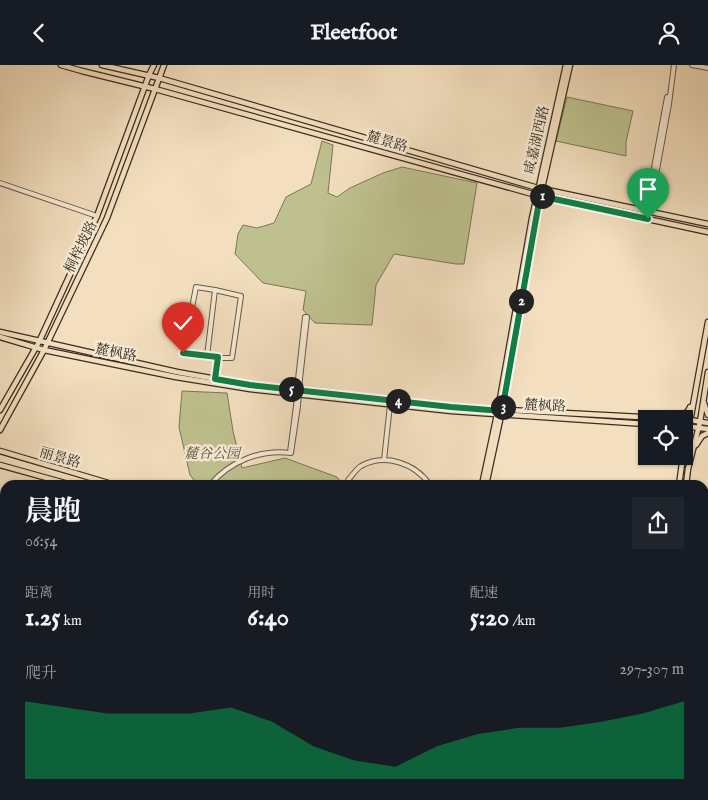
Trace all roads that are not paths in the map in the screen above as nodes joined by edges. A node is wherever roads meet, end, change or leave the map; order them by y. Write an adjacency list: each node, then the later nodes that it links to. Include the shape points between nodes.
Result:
1 (61, 65): 12 (main road, 麓景路)
2 (102, 65): 10 (main road, 麓景路)
3 (154, 65): 10 (main road, 桐梓坡路)
4 (164, 65): 11 (main road, 桐梓坡路)
5 (566, 65): 15 (main road, 咸嘉湖西路)
6 (570, 65): 15 (main road, 咸嘉湖西路)
7 (674, 65): 17 (street)
8 (692, 65): 9 (street)
9 (708, 69)
10 (149, 75): 11 (main road, 麓景路); 12 (main road, 桐梓坡路)
11 (159, 78): 13 (main road, 桐梓坡路); 15 (main road, 麓景路)
12 (145, 87): 13 (main road, 麓景路); 18 (main road, 桐梓坡路)
13 (154, 89): 16 (main road, 麓景路); 27 (main road, 桐梓坡路, via 107,218)
14 (0, 183): 18 (street)
15 (540, 188): 16 (main road, 咸嘉湖西路); 17 (main road, 麓景路)
16 (538, 196): 19 (main road, 麓景路); 41 (main road, 咸嘉湖西路)
17 (647, 211): 19 (street); 20 (main road, 麓景路)
18 (97, 216): 26 (main road, 桐梓坡路)
19 (648, 219): 21 (main road, 麓景路)
20 (708, 225)
21 (707, 233)
22 (215, 290): 30 (street); 30 (street, via 196,287 183,353); 31 (street, via 241,296 232,358)
23 (708, 322): 34 (main road)
24 (0, 332): 26 (main road)
25 (0, 337): 28 (main road, 麓枫路)
26 (39, 342): 27 (main road); 28 (main road, 桐梓坡路)
27 (47, 344): 29 (main road, 桐梓坡路); 33 (main road)
28 (36, 347): 29 (main road, 麓枫路); 38 (main road, 桐梓坡路)
29 (44, 350): 35 (main road, 麓枫路, via 250,389); 50 (main road, 桐梓坡路)
30 (207, 356): 31 (street)
31 (218, 357): 33 (street)
32 (708, 372): 36 (main road)
33 (215, 379): 35 (main road)
34 (696, 389): 39 (main road); 40 (main road)
35 (298, 392): 35 (street, via 307,317 305,317); 37 (main road, 麓枫路); 41 (main road); 62 (street, via 291,451 269,450 242,458 223,469)
36 (703, 401): 42 (main road); 47 (main road)
37 (390, 405): 41 (main road, 麓枫路); 54 (street)
38 (0, 410)
39 (689, 410)
40 (692, 410)
41 (500, 413): 43 (main road); 45 (main road, 麓枫路); 65 (main road, 咸嘉湖西路); 66 (main road, 咸嘉湖西路)
42 (708, 415)
43 (638, 417)
44 (693, 420): 47 (main road)
45 (638, 423)
46 (708, 423): 47 (main road)
47 (700, 424): 48 (main road); 49 (main road); 53 (main road)
48 (693, 425)
49 (708, 429)
50 (0, 430)
51 (708, 433): 53 (main road, via 702,436)
52 (0, 451): 58 (main road, 丽景路)
53 (693, 451)
54 (384, 460): 63 (street, via 359,467); 64 (street, via 404,464)
55 (0, 465): 59 (main road, 丽景路)
56 (682, 465): 67 (main road)
57 (689, 465): 68 (main road)
58 (74, 473): 60 (main road); 61 (main road, 丽景路)
59 (53, 480)
60 (72, 480)
61 (98, 480)
62 (213, 480)
63 (348, 480)
64 (426, 480)
65 (483, 480)
66 (487, 480)
67 (680, 480)
68 (687, 480)

